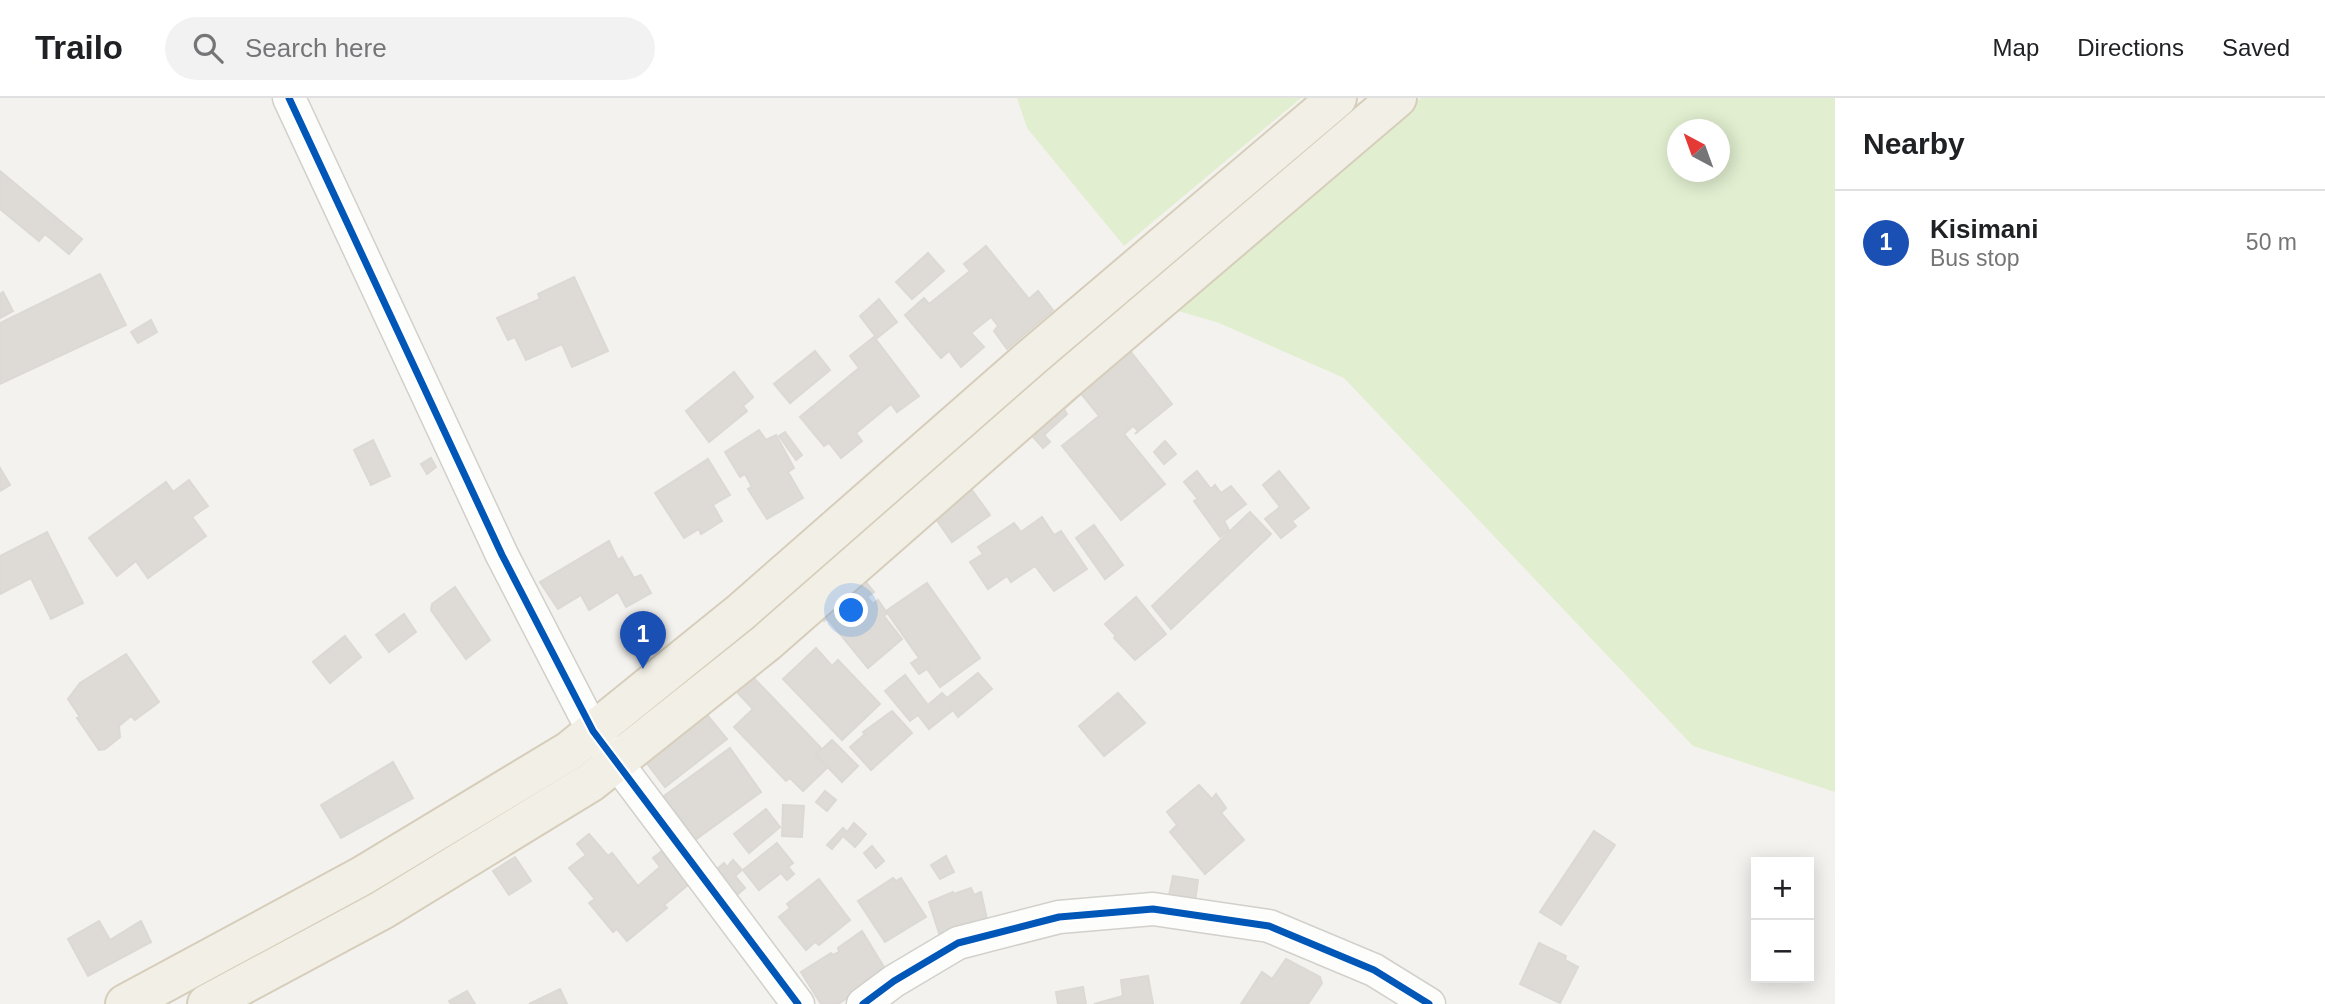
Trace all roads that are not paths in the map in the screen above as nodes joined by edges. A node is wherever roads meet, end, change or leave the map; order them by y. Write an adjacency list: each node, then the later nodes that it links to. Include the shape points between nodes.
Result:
1 (289, 98): 6 (street, via 502,555)
2 (1336, 98): 4 (main road)
3 (1397, 98): 5 (main road)
4 (824, 540): 5 (main road); 6 (main road)
5 (849, 570): 7 (main road)
6 (593, 731): 7 (street); 8 (main road, via 569,751 362,876)
7 (617, 762): 9 (main road, via 382,910); 10 (street)
8 (125, 1004)
9 (207, 1004)
10 (798, 1004)
11 (863, 1004): 12 (street, via 958,943 1059,917 1153,909 1269,926 1374,970)
12 (1429, 1004)

